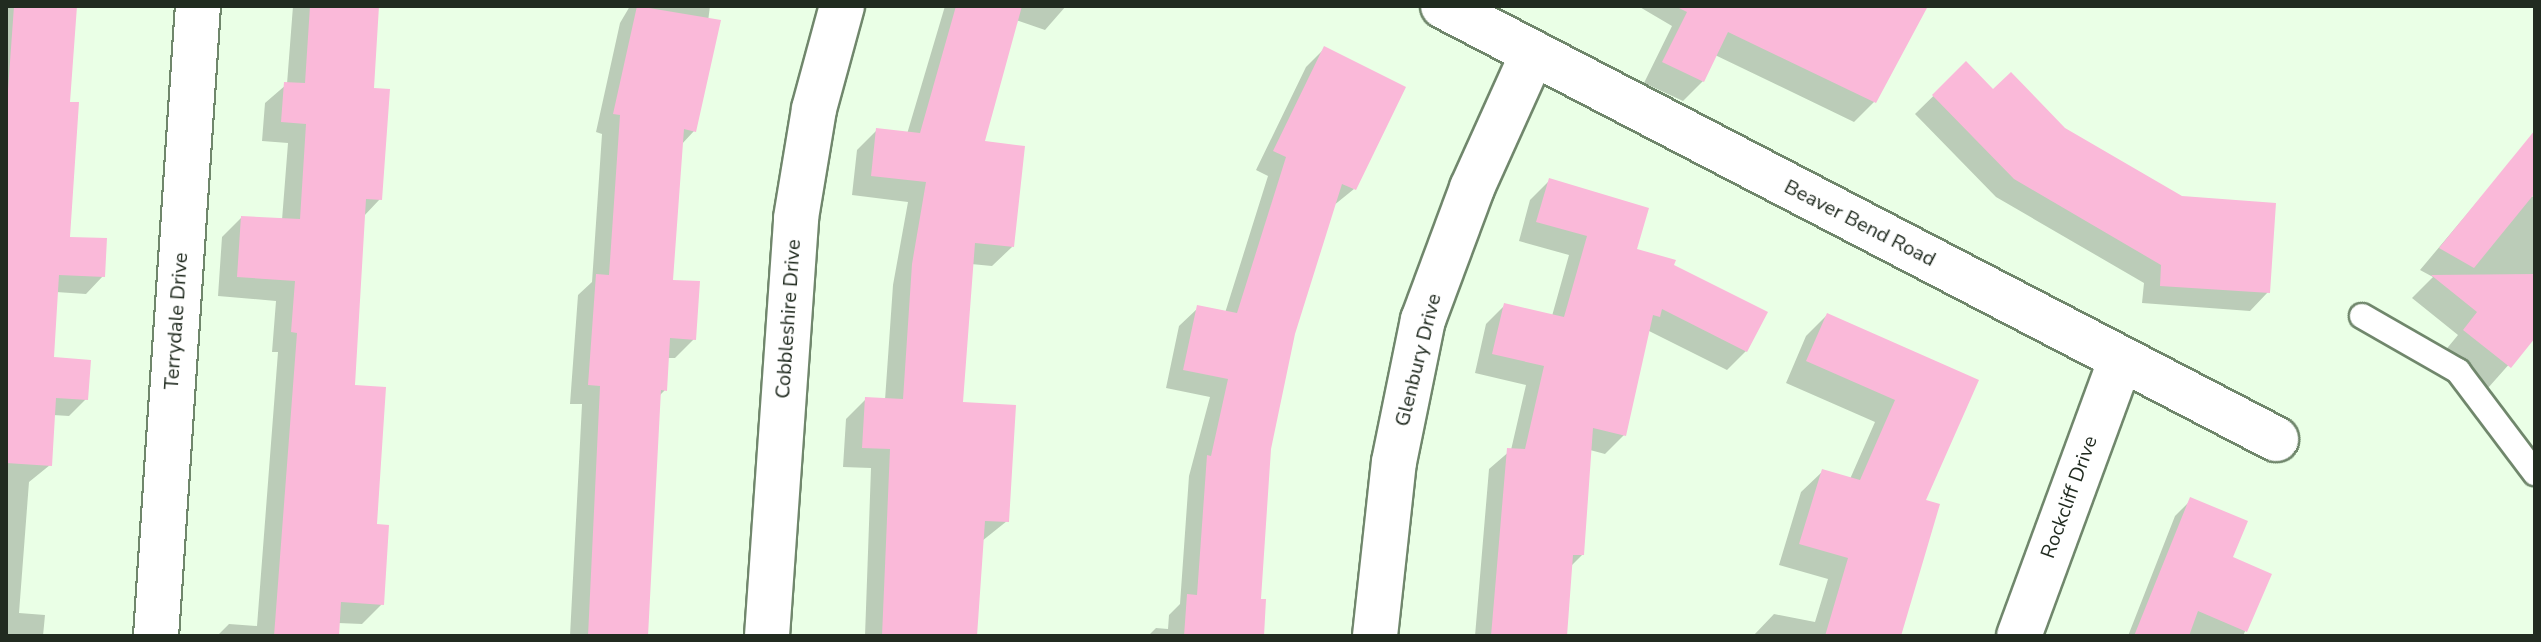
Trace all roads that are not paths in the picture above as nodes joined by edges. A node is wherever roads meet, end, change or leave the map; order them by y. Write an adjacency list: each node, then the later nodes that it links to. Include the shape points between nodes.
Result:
1 (198, 6): 9 (street, Terrydale Drive)
2 (842, 6): 10 (street, Cobbleshire Drive, via 814,109 796,218)
3 (1443, 6): 4 (street, Beaver Bend Road)
4 (1533, 53): 6 (street, Beaver Bend Road); 11 (street, Glenbury Drive, via 1472,188 1423,320 1394,462)
5 (2362, 316): 8 (lane, via 2458,371)
6 (2121, 359): 7 (street, Beaver Bend Road); 12 (street, Rockcliff Drive)
7 (2276, 439)
8 (2535, 473)
9 (156, 636)
10 (767, 636)
11 (1375, 636)
12 (2019, 636)

